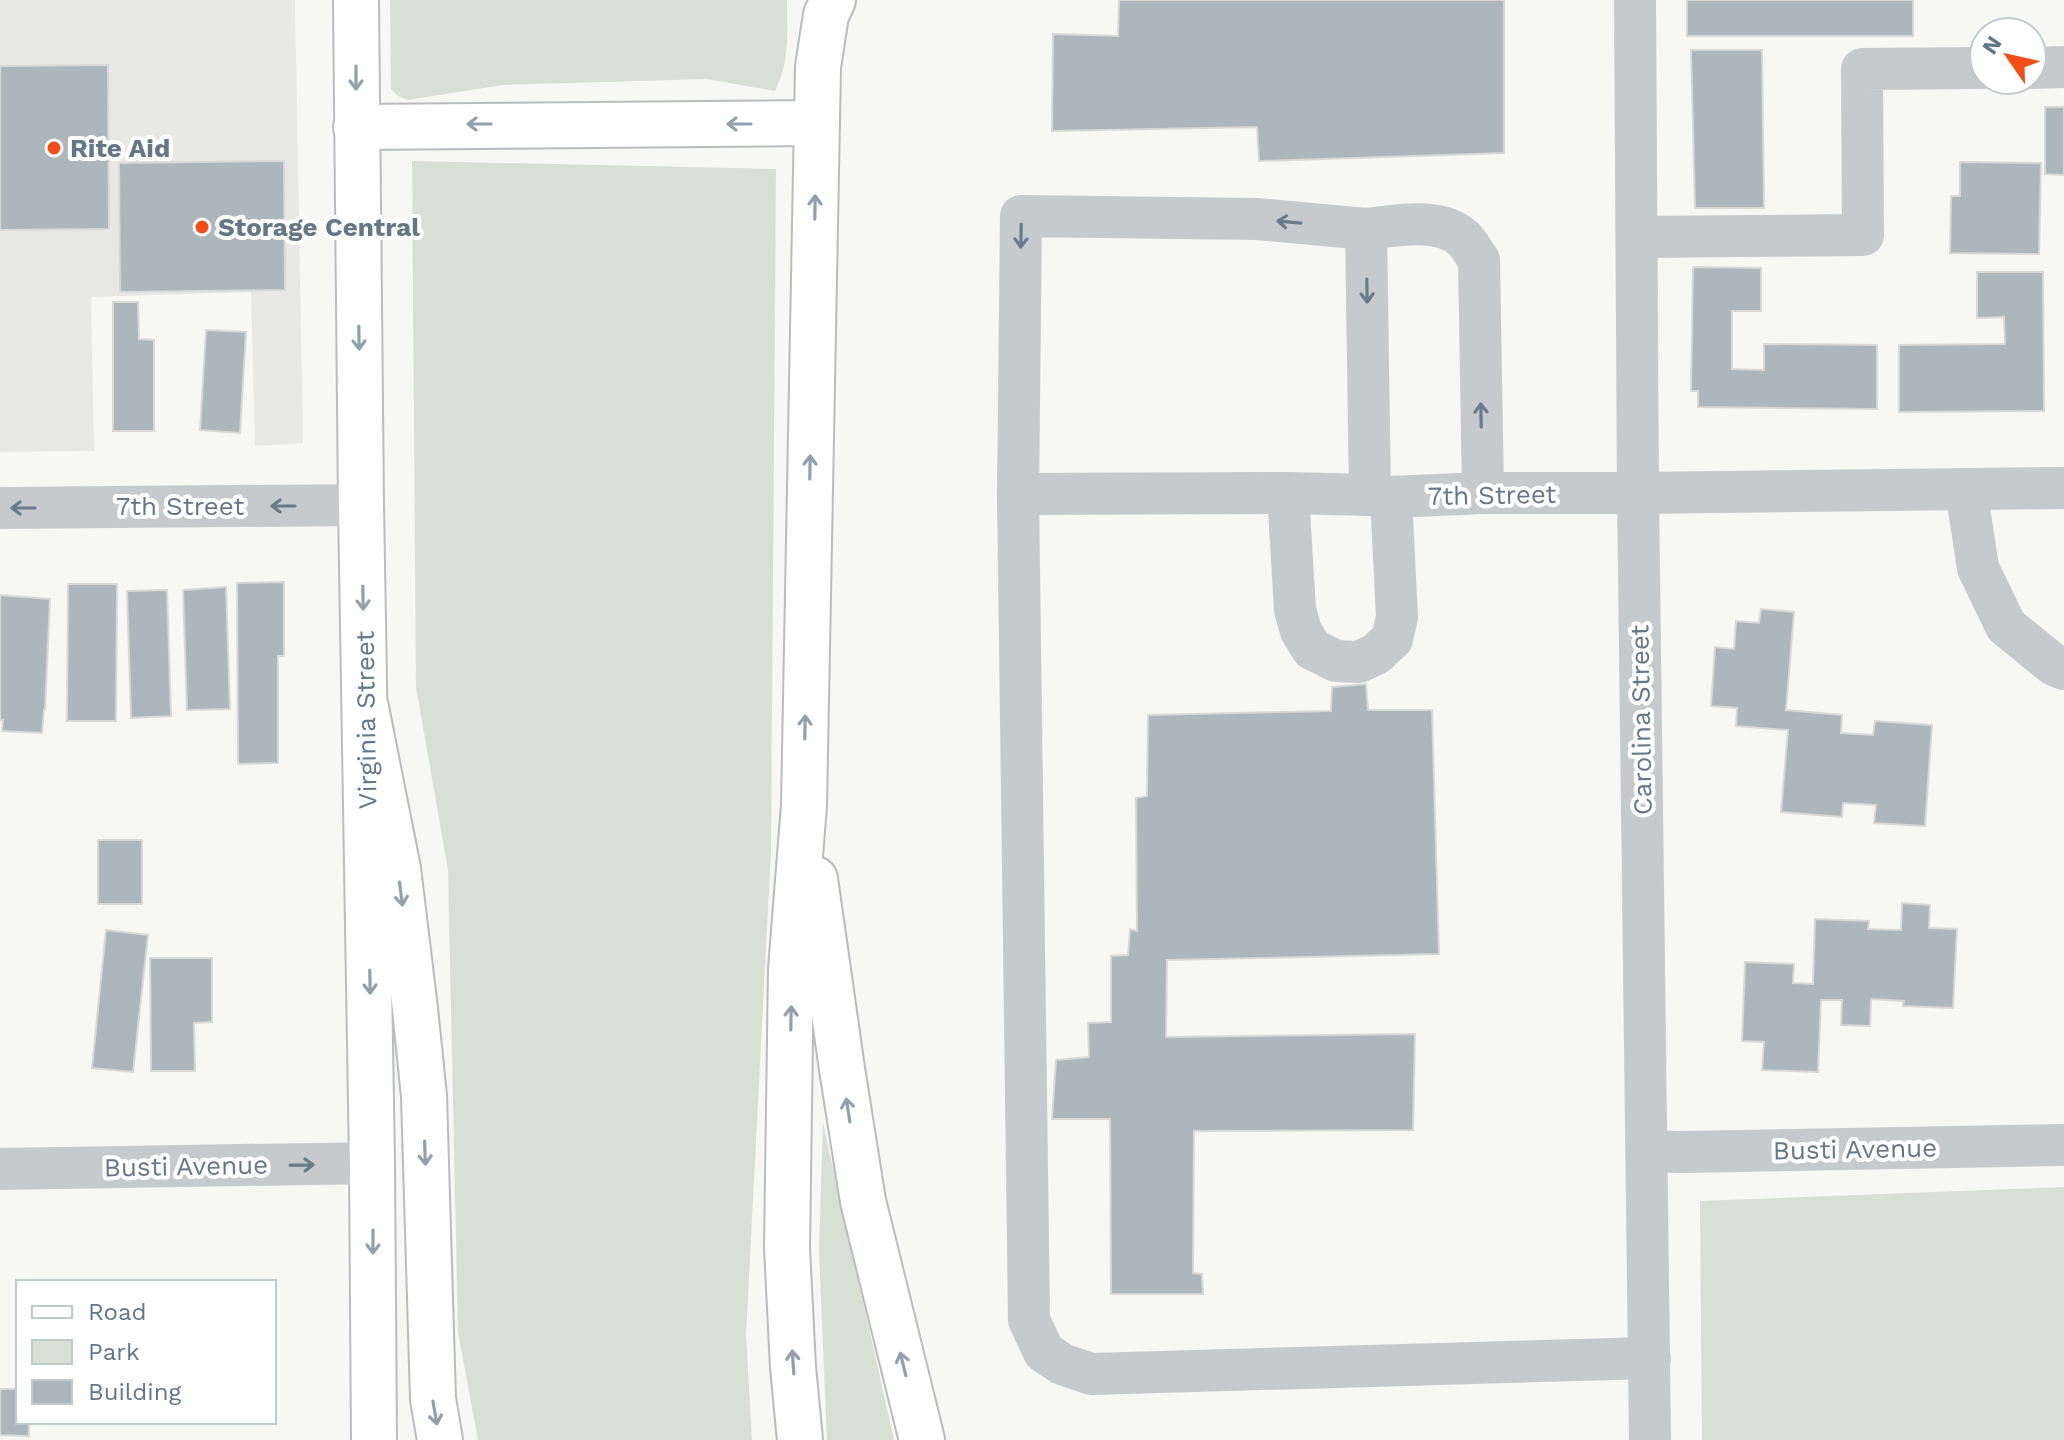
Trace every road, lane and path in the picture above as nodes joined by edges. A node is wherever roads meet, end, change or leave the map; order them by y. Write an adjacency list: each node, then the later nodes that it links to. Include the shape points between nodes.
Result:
1 (356, 0): 8 (main road, Virginia Street, one-way to 8)
2 (802, 0): 5 (main road, via 804,27)
3 (833, 0): 5 (main road)
4 (1635, 0): 10 (street, Carolina Street)
5 (818, 67): 7 (main road)
6 (1968, 68): 10 (street, via 1862,69 1863,235)
7 (817, 123): 8 (main road, one-way to 8); 22 (main road, one-way to 7)
8 (356, 127): 18 (main road, Virginia Street, one-way to 18)
9 (1366, 229): 14 (street, one-way to 9, via 1479,260 1464,239 1442,227); 16 (street, one-way to 16, via 1257,219 1021,216); 17 (street, one-way to 17)
10 (1637, 237): 15 (street, Carolina Street)
11 (2064, 488): 12 (street, 7th Street)
12 (1966, 489): 15 (street, 7th Street); 20 (street, via 1978,568 2006,626)
13 (1288, 493): 16 (street, 7th Street); 17 (street, 7th Street); 17 (street, via 1295,610 1301,631 1312,649 1336,661 1359,662 1392,639 1397,617)
14 (1483, 493): 15 (street, 7th Street); 17 (street, 7th Street)
15 (1638, 493): 24 (street, Carolina Street)
16 (1018, 494): 27 (street, via 1029,1320 1044,1352 1091,1374)
17 (1380, 496)
18 (361, 505): 19 (street, 7th Street, one-way to 19); 21 (main road, Virginia Street, one-way to 21)
19 (0, 508)
20 (2064, 669)
21 (366, 708): 25 (main road, Virginia Street, one-way to 25); 29 (main road, one-way to 29, via 398,869 424,1096 433,1399)
22 (804, 805): 30 (main road, one-way to 22, via 787,1248 791,969); 31 (main road, one-way to 22, via 863,1201)
23 (2064, 1145): 24 (street, Busti Avenue)
24 (1647, 1151): 27 (street, Carolina Street)
25 (372, 1163): 26 (street, Busti Avenue, one-way to 25); 28 (main road, Virginia Street, one-way to 28)
26 (0, 1169)
27 (1650, 1358): 32 (street, Carolina Street)
28 (374, 1440)
29 (440, 1440)
30 (800, 1440)
31 (922, 1440)
32 (1650, 1440)

